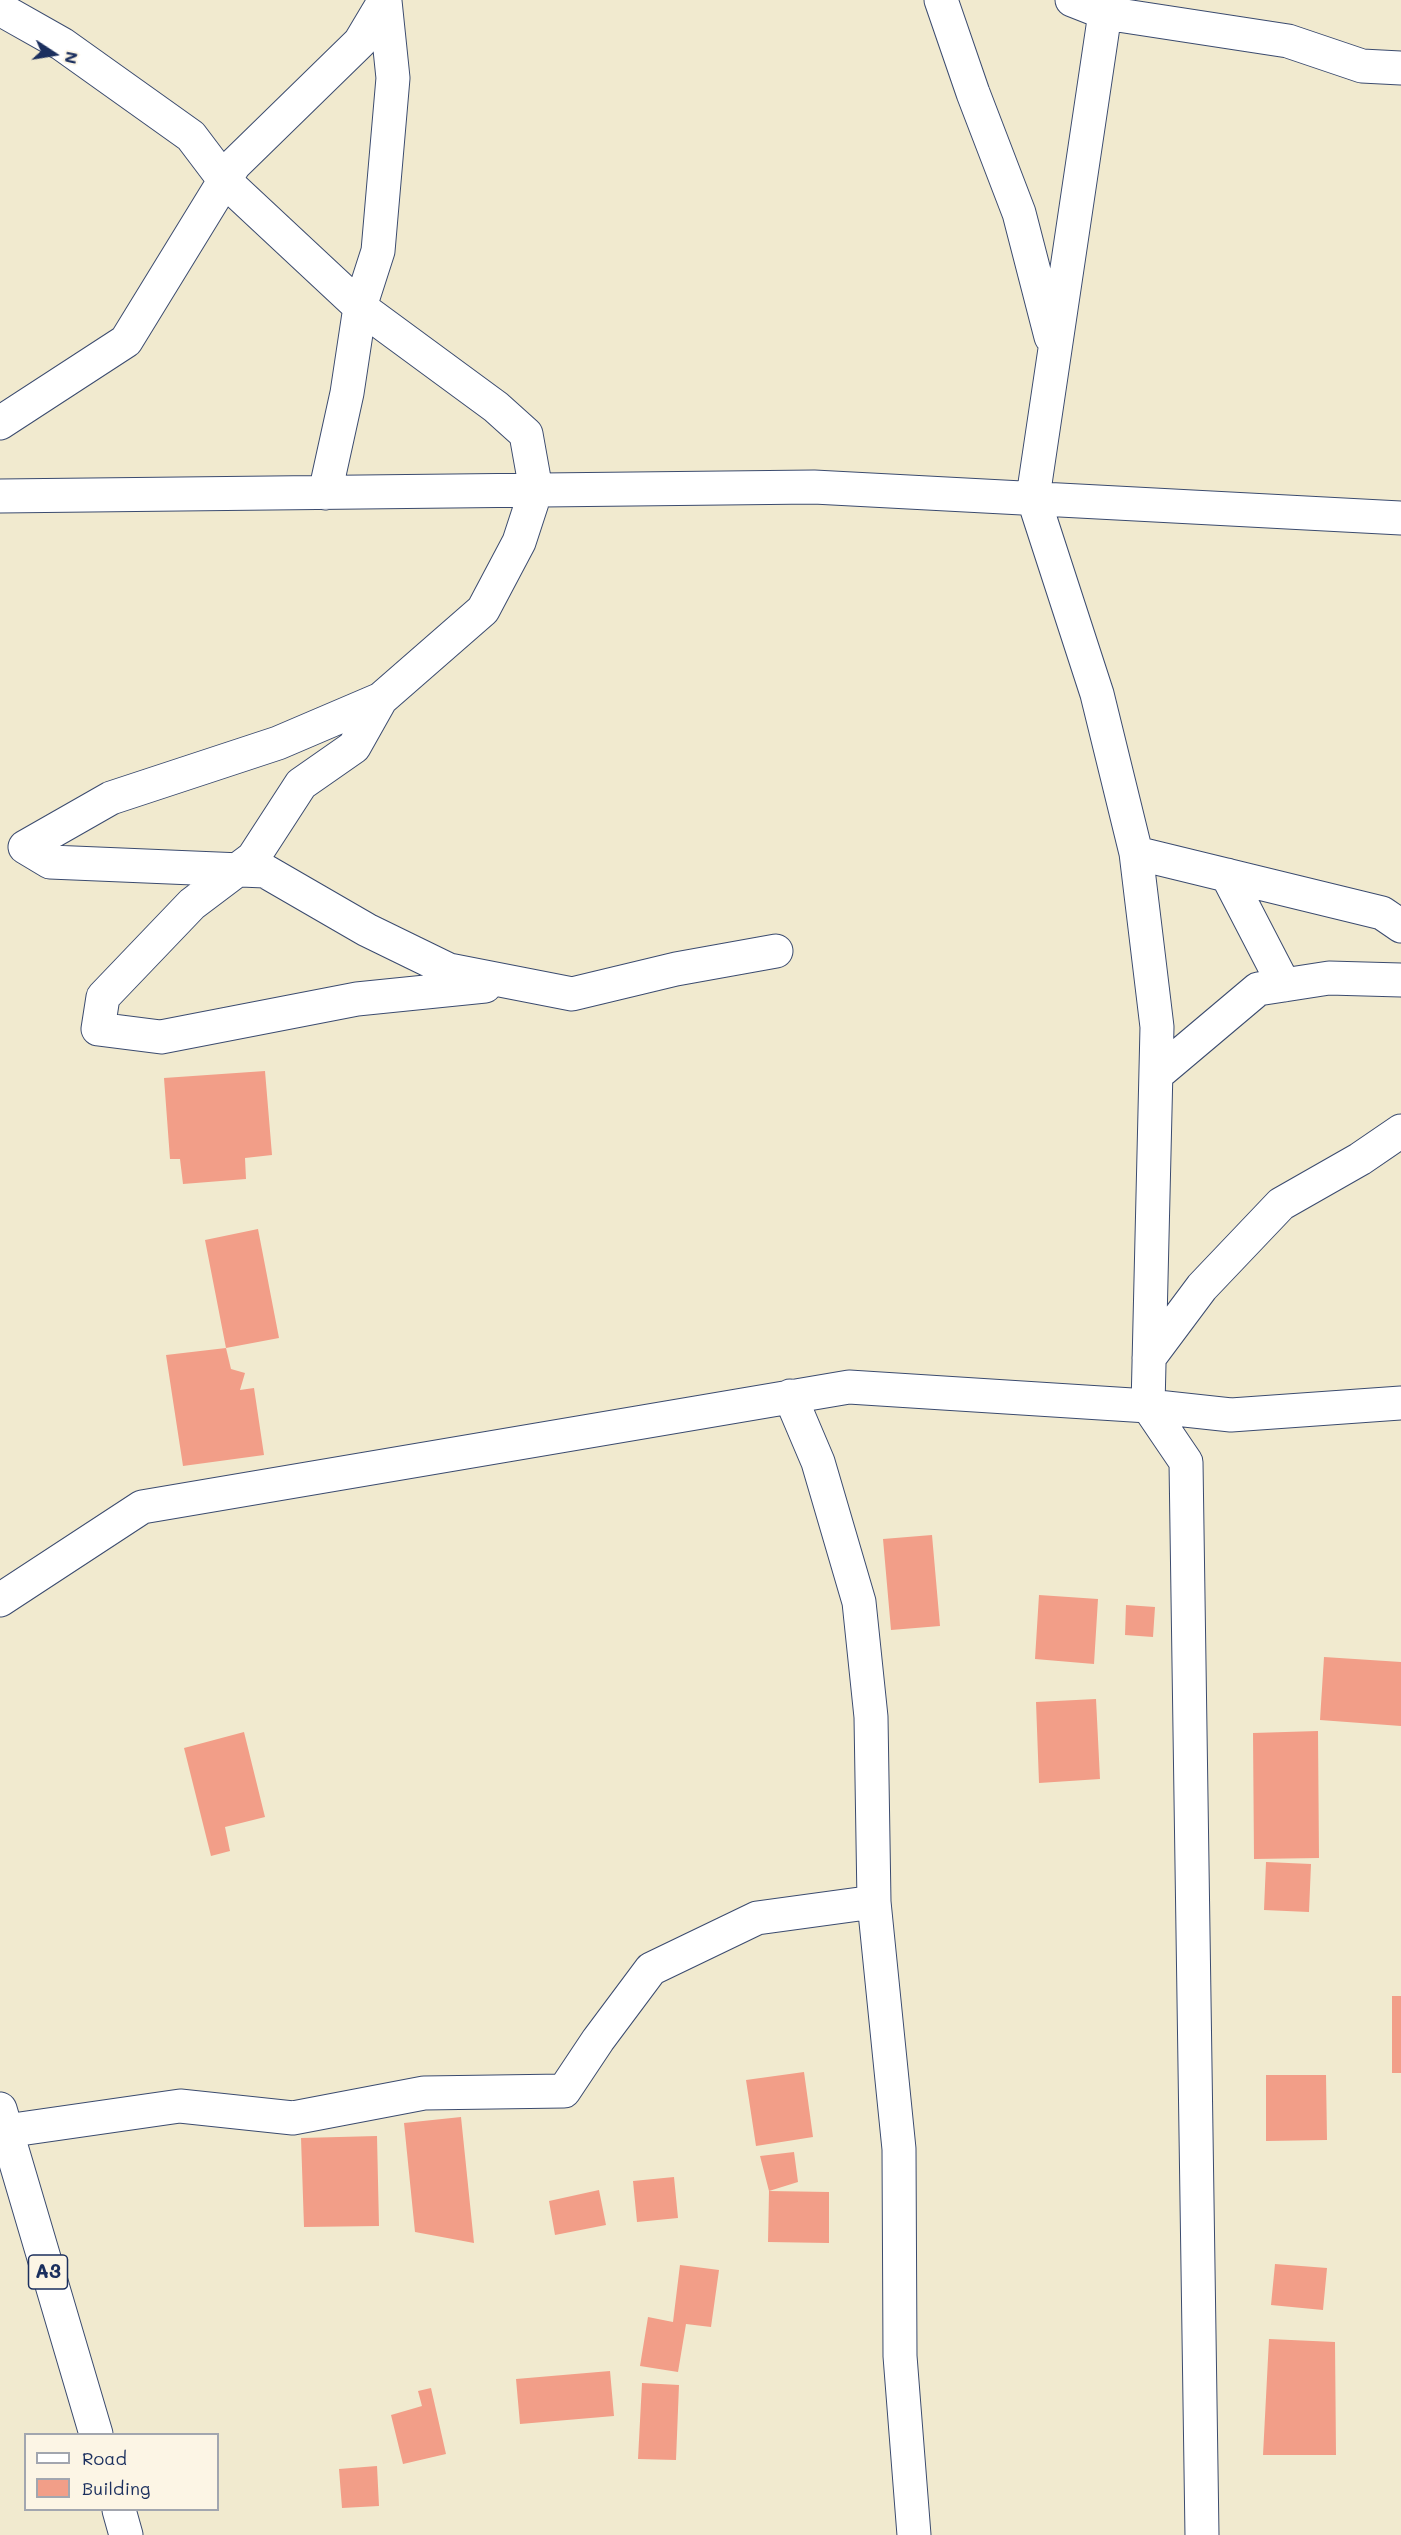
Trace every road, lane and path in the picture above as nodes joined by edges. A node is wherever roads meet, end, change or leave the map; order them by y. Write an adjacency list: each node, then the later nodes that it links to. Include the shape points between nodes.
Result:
1 (385, 0): 7 (main road, via 360,42 234,165); 8 (main road, via 393,78 378,251)
2 (941, 0): 9 (main road, via 1019,213)
3 (1072, 0): 4 (main road)
4 (1108, 7): 6 (main road, via 1288,41 1362,66); 9 (main road)
5 (0, 9): 7 (main road, via 63,44 191,136)
6 (1401, 68)
7 (225, 181): 8 (main road); 10 (main road, via 126,341)
8 (360, 308): 11 (main road, via 526,434); 12 (main road)
9 (1054, 352): 14 (main road)
10 (0, 423)
11 (536, 490): 12 (main road); 14 (main road, via 814,487); 16 (main road, via 519,542 483,610)
12 (326, 493): 13 (main road)
13 (0, 496)
14 (1033, 497): 15 (main road); 18 (main road, via 1097,694)
15 (1401, 518)
16 (381, 699): 17 (main road, via 278,743 111,798); 19 (main road, via 354,747 301,784 253,858)
17 (12, 852): 19 (main road, via 50,862)
18 (1136, 853): 20 (main road); 26 (main road, via 1157,1027)
19 (240, 870): 24 (main road, via 265,871 368,930 449,970); 24 (main road, via 192,904 103,997 98,1029 160,1037 357,999)
20 (1227, 875): 21 (main road, via 1382,913); 25 (main road)
21 (1401, 926)
22 (776, 951): 24 (main road, via 676,969 572,994)
23 (1401, 980): 25 (main road, via 1329,978)
24 (517, 983)
25 (1284, 985): 26 (main road, via 1258,989)
26 (1156, 1075): 28 (main road)
27 (1401, 1131): 28 (main road, via 1281,1204 1202,1287)
28 (1149, 1358): 31 (main road)
29 (790, 1396): 31 (main road, via 849,1387); 32 (main road, via 142,1507); 33 (main road, via 818,1462 859,1602 871,1717)
30 (1401, 1403): 31 (main road, via 1231,1415)
31 (1148, 1406): 39 (main road, via 1186,1462)
32 (0, 1600)
33 (874, 1902): 34 (main road, via 757,1918 651,1969 564,2091 424,2093 293,2118 180,2106); 38 (main road, via 899,2149 900,2356)
34 (2, 2126): 35 (main road, A3)
35 (96, 2433)
36 (119, 2511): 37 (main road)
37 (126, 2535)
38 (914, 2535)
39 (1202, 2535)

